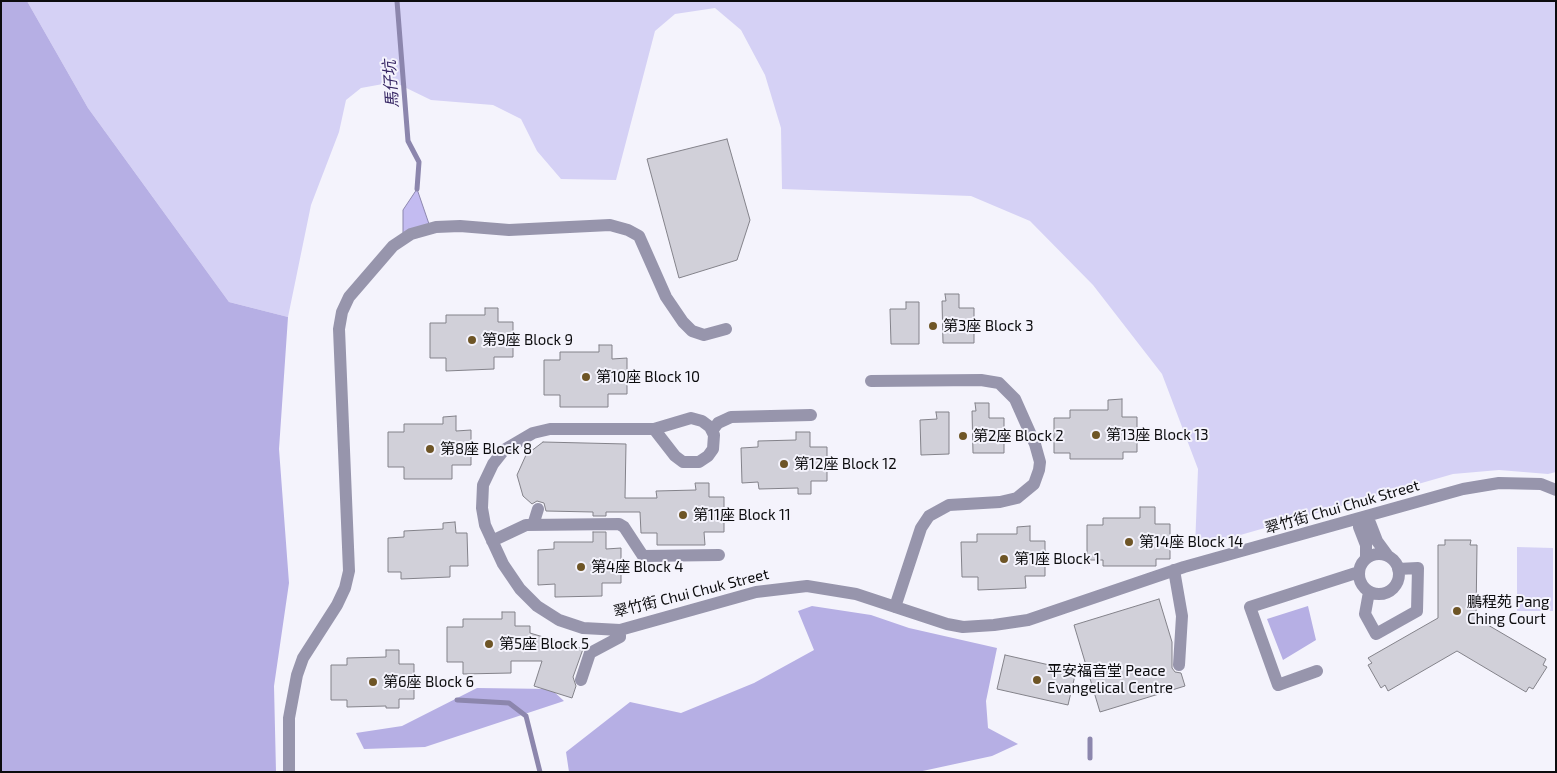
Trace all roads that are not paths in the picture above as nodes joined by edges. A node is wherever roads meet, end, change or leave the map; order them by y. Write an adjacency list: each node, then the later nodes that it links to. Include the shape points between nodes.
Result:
1 (726, 329): 23 (street, via 704,335 692,331 666,297 639,236 610,225 509,230 436,227 411,234 394,246 350,297 340,320 349,571 337,605 303,658 297,675 289,718)
2 (871, 381): 18 (street, via 981,380 999,383 1015,399 1040,462 1034,484 1017,498 950,505 929,516 921,528)
3 (810, 415): 5 (street, via 731,417 718,423)
4 (654, 429): 5 (street, 翠竹街 Chui Chuk Street, via 691,418 702,421); 5 (street, via 675,456 683,462 692,463 706,459 711,453); 10 (street, 翠竹街 Chui Chuk Street, via 550,429 511,444 493,464 483,485 482,508)
5 (712, 431)
6 (1556, 490): 8 (street, 翠竹街 Chui Chuk Street, via 1541,484 1499,483 1463,489)
7 (538, 510): 9 (street)
8 (1363, 518): 12 (street, via 1370,524 1377,542); 13 (street, via 1359,527 1366,545); 15 (street, 翠竹街 Chui Chuk Street)
9 (533, 525): 10 (street, via 526,525); 11 (street, via 611,518 622,525 643,556)
10 (492, 542): 19 (street, 翠竹街 Chui Chuk Street, via 520,589 548,614 582,628)
11 (719, 556)
12 (1388, 556): 13 (street, via 1378,554); 14 (street, via 1396,562)
13 (1366, 558): 16 (street)
14 (1398, 569): 17 (street, via 1398,582 1389,592); 17 (street, via 1418,568 1418,611 1376,634 1365,614)
15 (1174, 570): 18 (street, 翠竹街 Chui Chuk Street, via 1028,620 994,625 964,627); 20 (street, via 1182,616)
16 (1359, 572): 17 (street, via 1360,582); 21 (street, via 1250,607 1278,685)
17 (1369, 592)
18 (895, 607): 19 (street, 翠竹街 Chui Chuk Street, via 842,590 792,586 747,594)
19 (620, 630): 22 (street, via 620,637 590,653)
20 (1179, 665)
21 (1317, 671)
22 (580, 680)
23 (289, 772)

